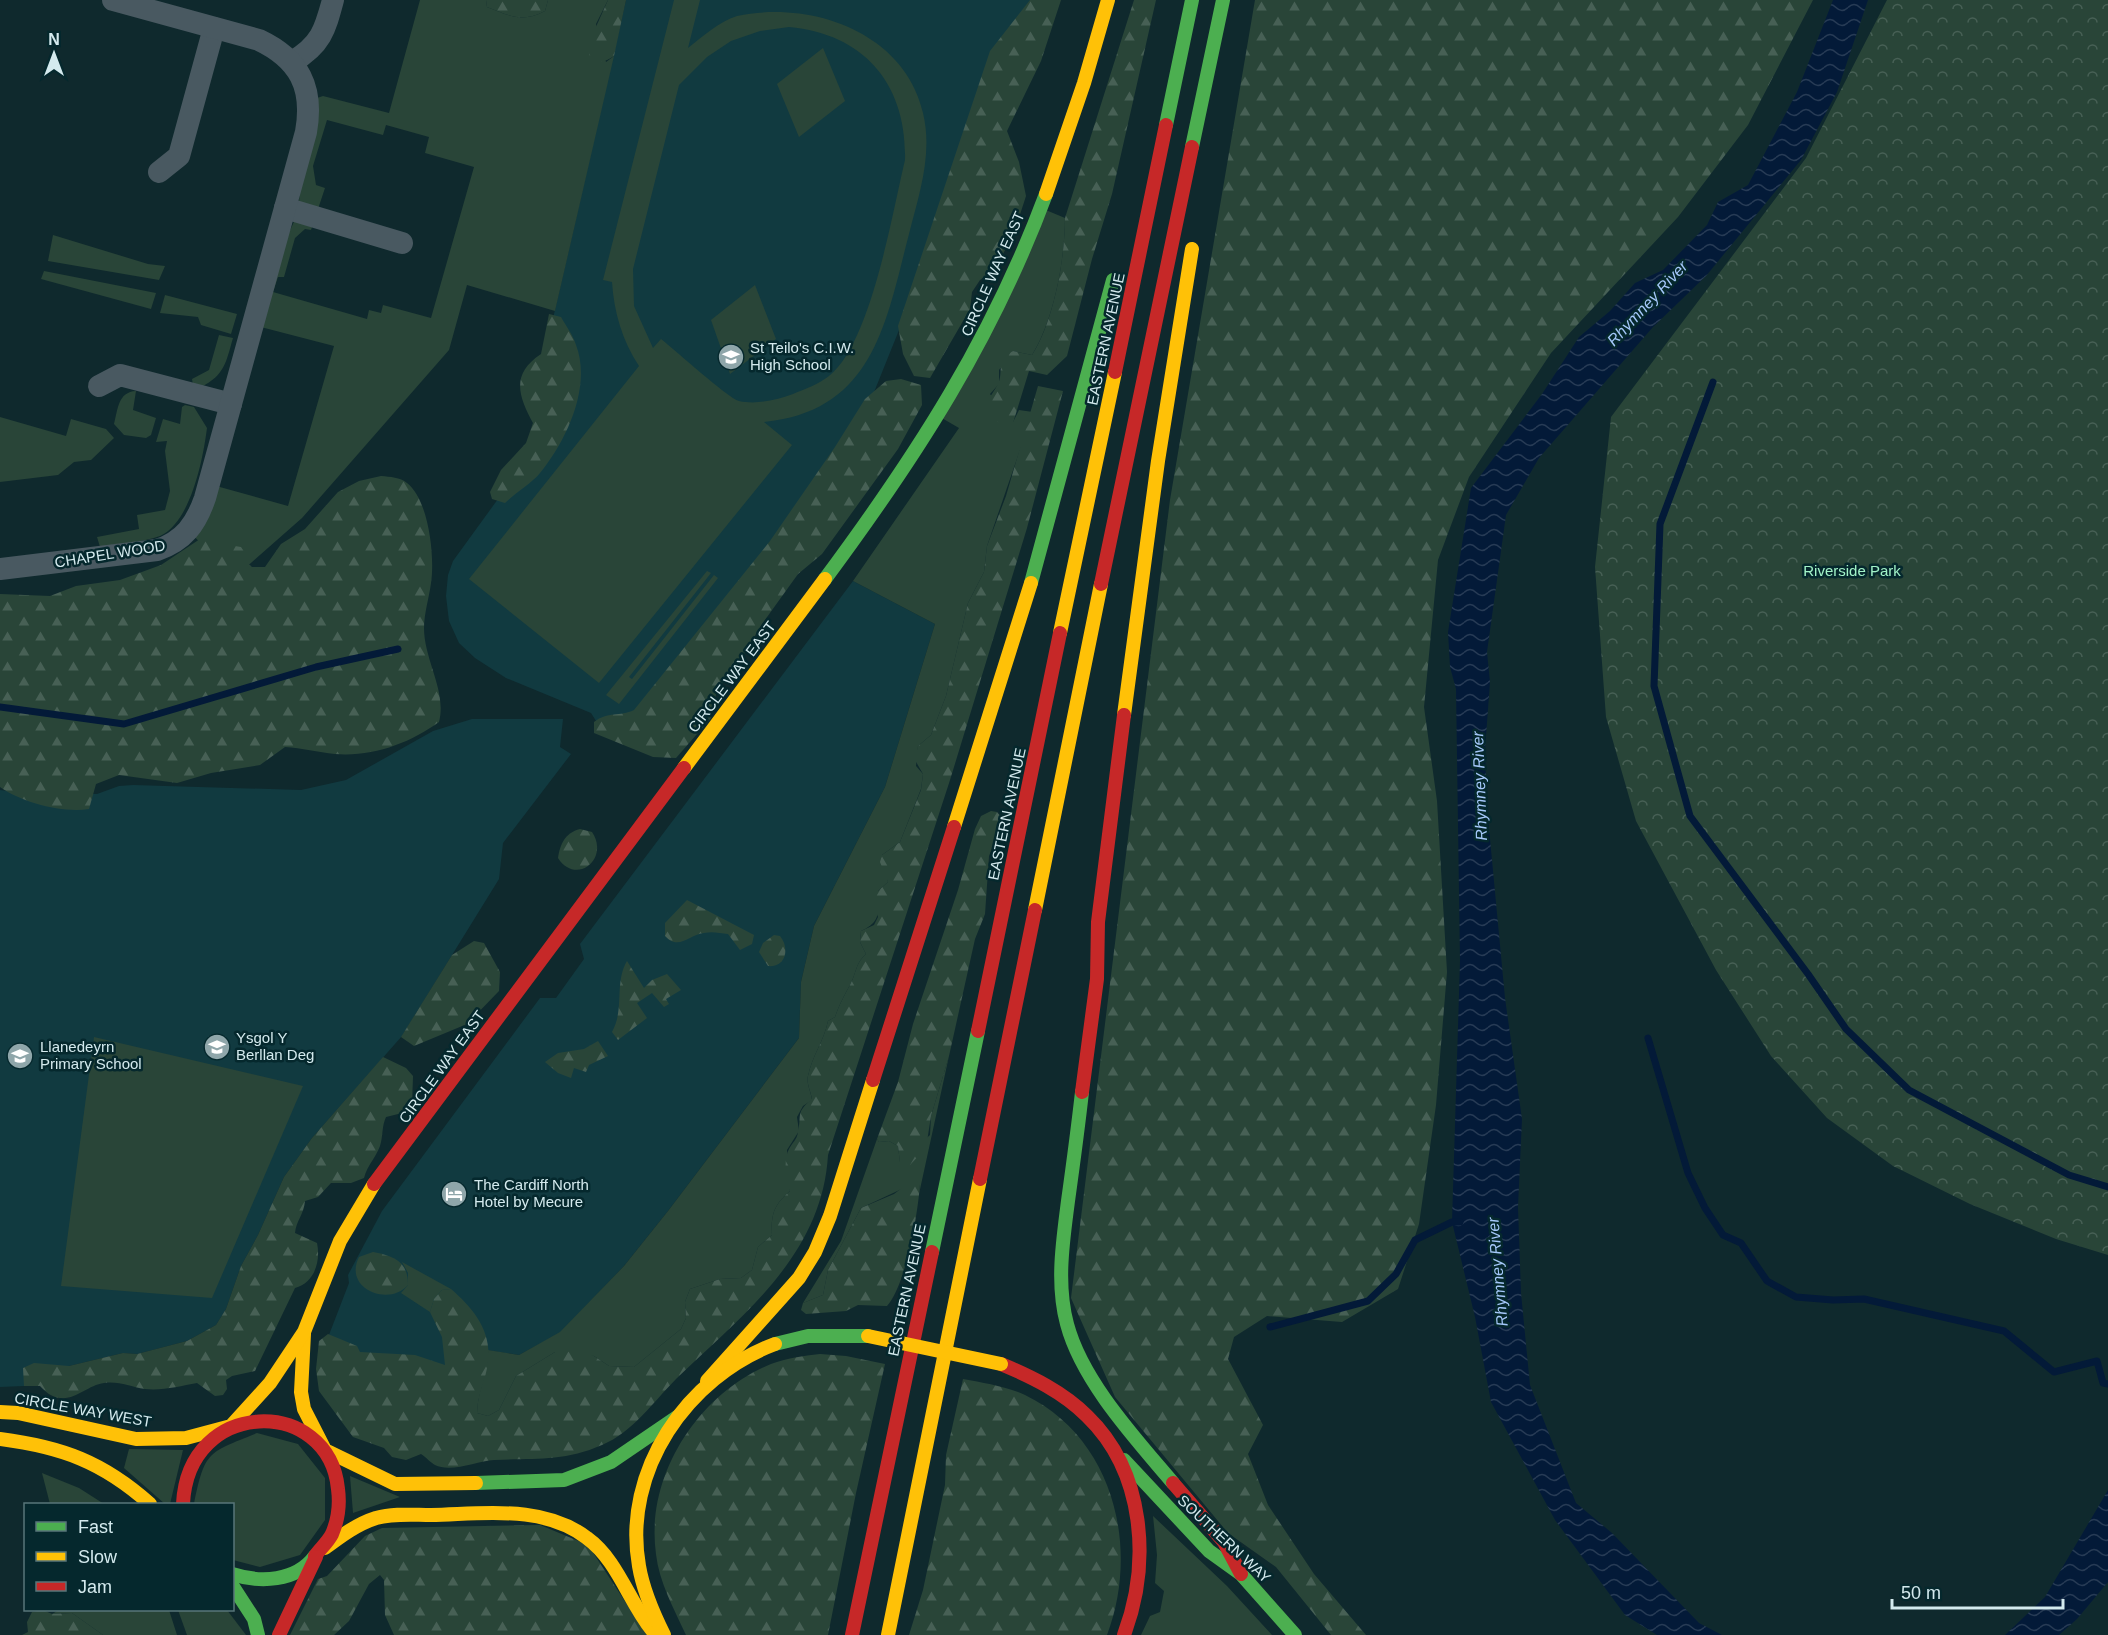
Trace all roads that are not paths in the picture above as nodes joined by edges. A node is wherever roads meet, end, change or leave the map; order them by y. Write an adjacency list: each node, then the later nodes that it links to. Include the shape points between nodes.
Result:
1 (113, 0): 6 (street, CHAPEL WOOD)
2 (333, 0): 7 (street, via 321,37)
3 (1108, 0): 22 (main road, CIRCLE WAY EAST, via 1075,110 1020,260 989,327 939,417 881,504 364,1198 340,1241)
4 (1192, 0): 8 (main road, EASTERN AVENUE)
5 (1223, 0): 9 (main road)
6 (214, 28): 7 (street, CHAPEL WOOD, via 259,40 281,51); 10 (street, via 179,156)
7 (292, 62): 13 (street, CHAPEL WOOD, via 306,88 309,116)
8 (1177, 78): 12 (main road); 41 (main road, EASTERN AVENUE)
9 (1207, 83): 11 (main road); 42 (main road)
10 (159, 172)
11 (1198, 184)
12 (1136, 200)
13 (285, 208): 15 (street); 18 (street, CHAPEL WOOD)
14 (1194, 240): 20 (main road, via 1158,461)
15 (402, 243)
16 (1116, 268): 23 (main road, via 1039,561 830,1216 799,1278)
17 (99, 386): 18 (street, via 120,375)
18 (231, 404): 19 (street, CHAPEL WOOD, via 198,519 173,545 135,554)
19 (0, 569)
20 (1098, 922): 21 (main road, via 1085,976); 34 (main road, via 1097,979 1061,1257 1062,1302 1081,1361 1101,1393 1153,1461 1224,1542)
21 (1061, 1147)
22 (304, 1332): 27 (main road, CIRCLE WAY EAST, via 270,1383); 30 (main road, CIRCLE WAY EAST, via 300,1373 304,1409)
23 (707, 1381): 26 (main road); 29 (main road, bridge, via 764,1347 792,1339 868,1336 1001,1364 1030,1376 1062,1395)
24 (1076, 1386): 29 (main road)
25 (0, 1412): 27 (main road, CIRCLE WAY WEST, via 136,1439 186,1438)
26 (677, 1417): 30 (main road, via 611,1462 584,1474 549,1482 395,1484); 40 (main road, via 648,1468 637,1521 639,1567)
27 (231, 1426): 30 (main road, CIRCLE WAY WEST, via 256,1420 282,1422 306,1433); 32 (main road, via 208,1440 192,1460 183,1485)
28 (0, 1439): 31 (main road, via 45,1445 78,1455 119,1478)
29 (1107, 1440): 34 (main road, SOUTHERN WAY, via 1209,1551); 43 (main road, via 1128,1485 1139,1536 1137,1593)
30 (325, 1450): 33 (main road, CIRCLE WAY EAST, via 337,1473 342,1499 338,1525)
31 (149, 1503)
32 (183, 1503)
33 (321, 1552): 35 (main road, via 306,1566 282,1577 255,1580); 38 (main road, CIRCLE WAY EAST); 39 (main road, via 350,1530 379,1517 498,1514 558,1522 574,1528 599,1549 643,1621)
34 (1241, 1574): 44 (main road, SOUTHERN WAY)
35 (234, 1575)
36 (234, 1588): 37 (main road, via 254,1619)
37 (258, 1635)
38 (279, 1635)
39 (656, 1635)
40 (664, 1635)
41 (852, 1635)
42 (888, 1635)
43 (1124, 1635)
44 (1295, 1635)

